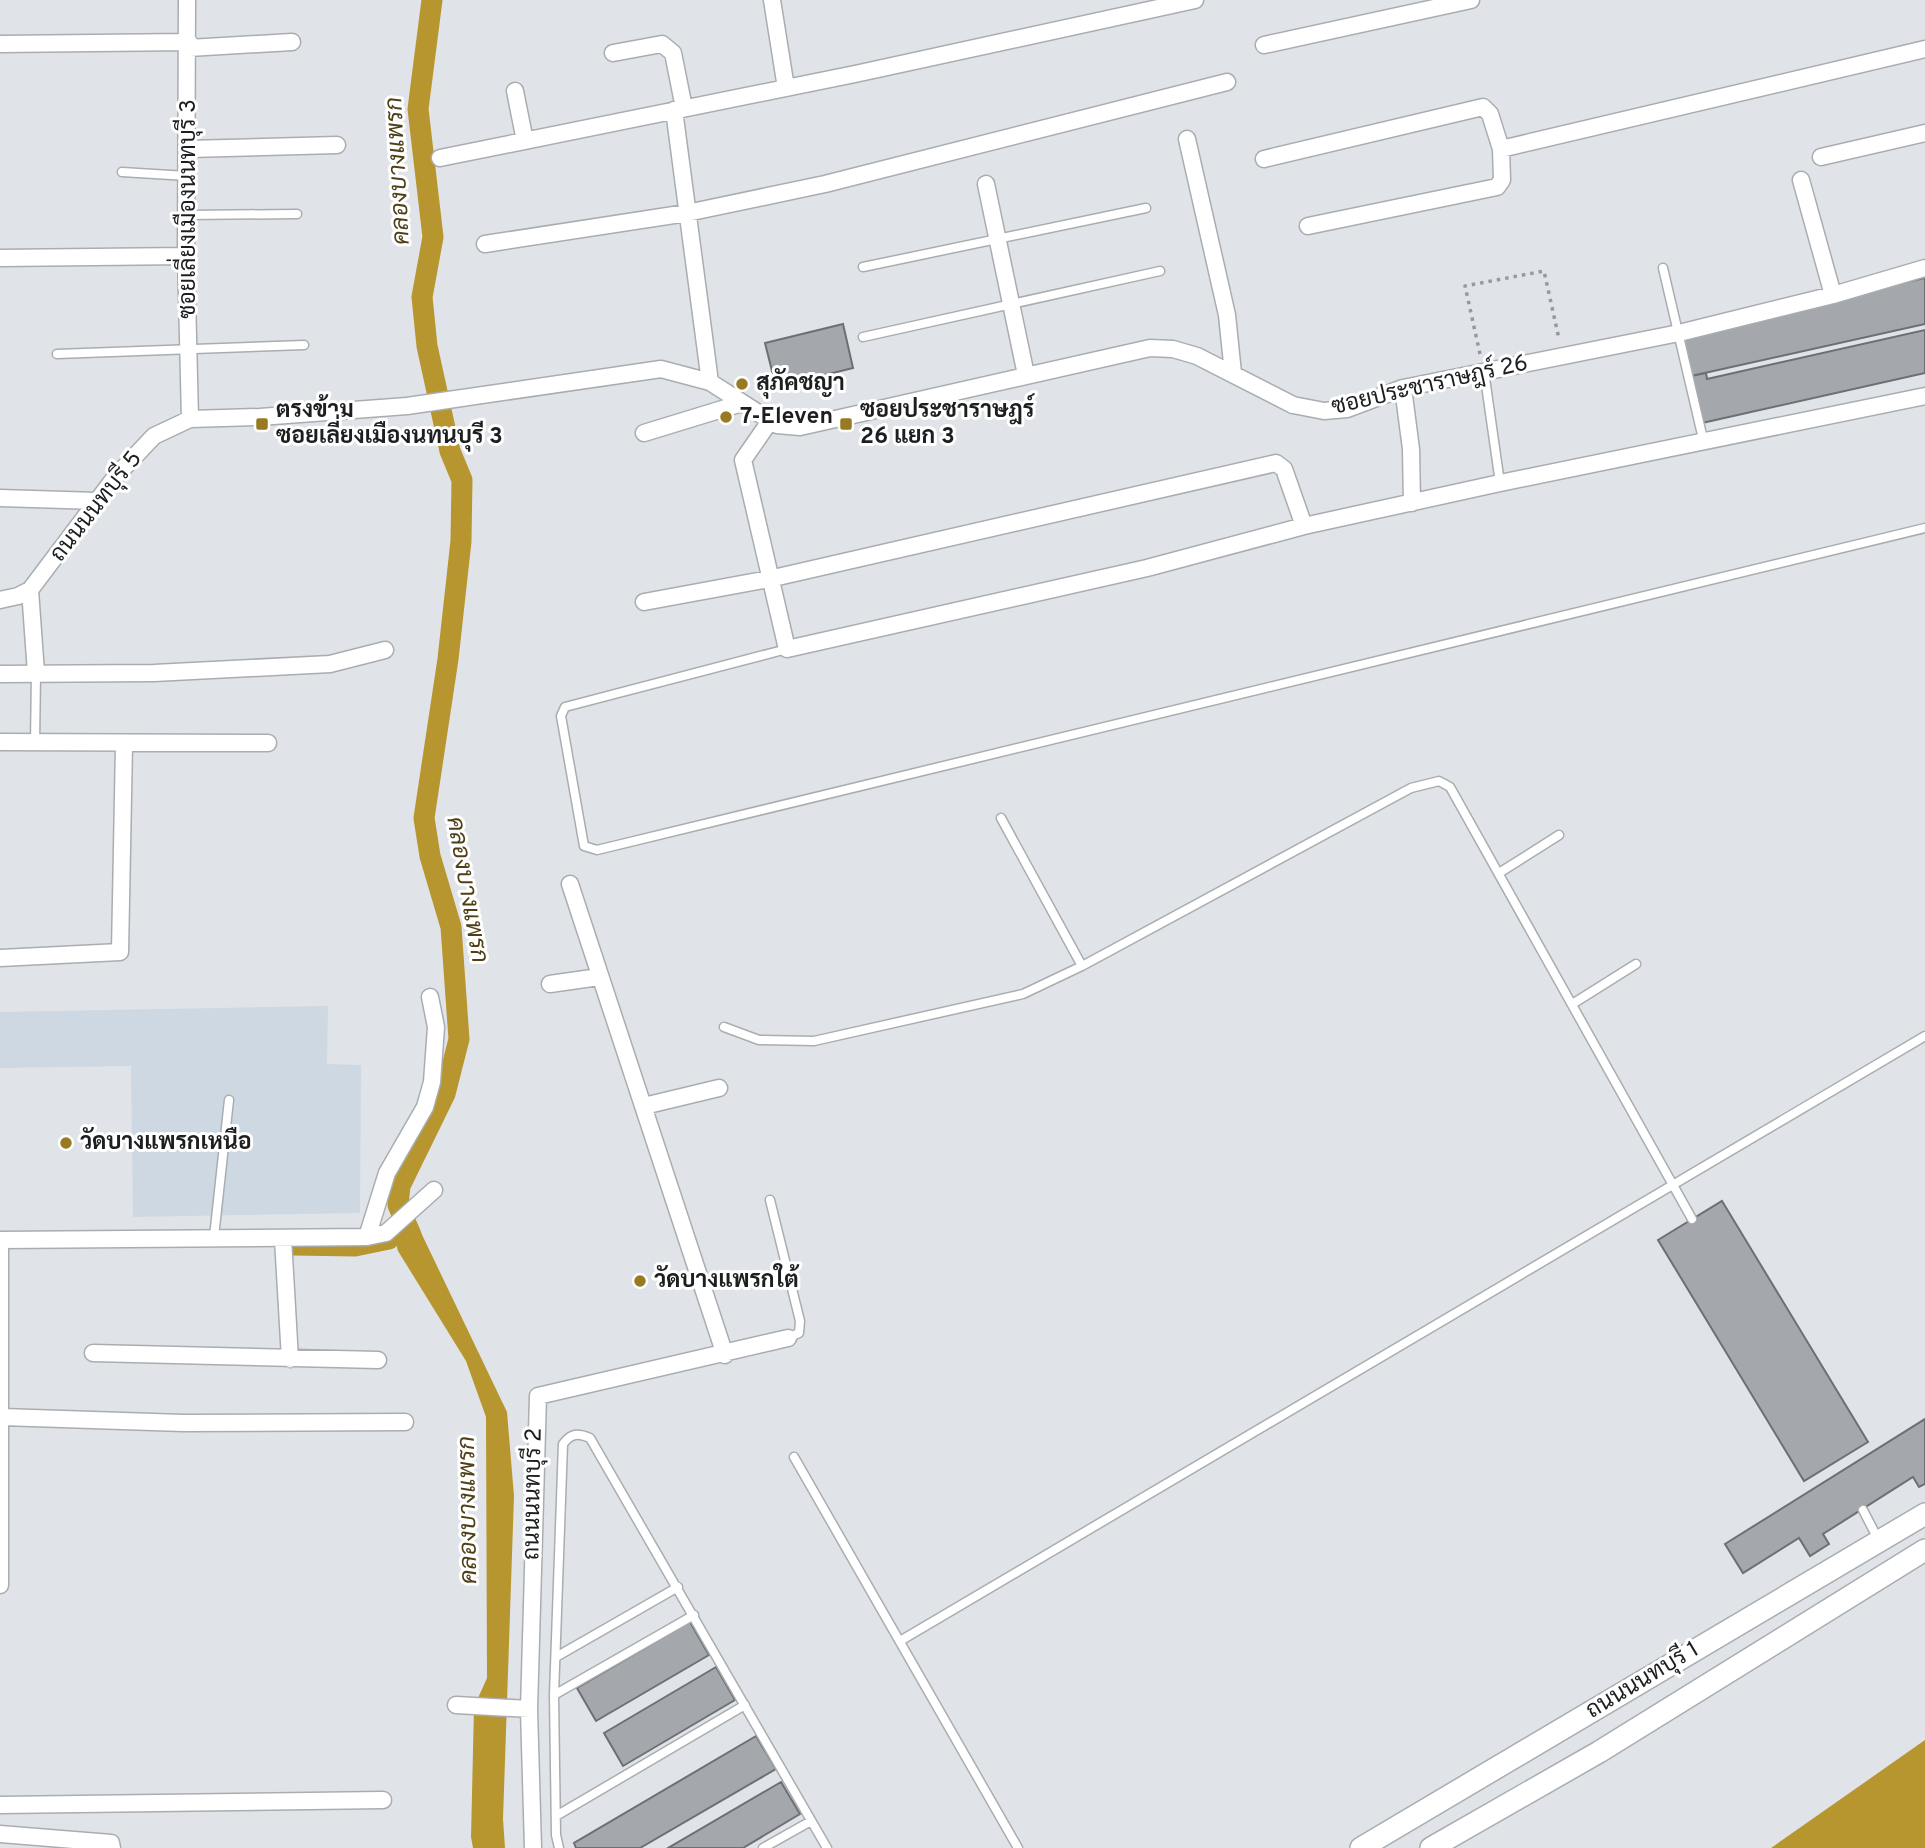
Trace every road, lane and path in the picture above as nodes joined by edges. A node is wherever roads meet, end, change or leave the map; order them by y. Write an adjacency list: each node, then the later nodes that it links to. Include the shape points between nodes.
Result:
1 (187, 0): 7 (street, ซอยเลี่ยงเมืองนนทบุรี 3)
2 (772, 0): 12 (street)
3 (1195, 0): 12 (street)
4 (1471, 0): 8 (street)
5 (292, 43): 7 (street)
6 (0, 44): 7 (street)
7 (189, 45): 19 (street, ซอยเลี่ยงเมืองนนทบุรี 3)
8 (1264, 46)
9 (1925, 48): 20 (street)
10 (613, 53): 14 (street, via 662,44 669,47)
11 (1227, 82): 29 (street, via 825,184)
12 (786, 88): 14 (street)
13 (514, 91): 17 (street)
14 (679, 109): 17 (street); 29 (street)
15 (1925, 133): 21 (street)
16 (1187, 139): 50 (street, via 1227,315)
17 (525, 141): 22 (street)
18 (337, 145): 19 (street)
19 (188, 149): 25 (street, ซอยเลี่ยงเมืองนนทบุรี 3)
20 (1501, 149): 23 (street, via 1490,114 1483,107); 32 (street, via 1502,180 1497,187)
21 (1821, 157)
22 (440, 158)
23 (1264, 159)
24 (122, 172): 25 (lane)
25 (187, 176): 31 (street, ซอยเลี่ยงเมืองนนทบุรี 3)
26 (1801, 180): 41 (street)
27 (986, 184): 33 (street)
28 (1146, 208): 33 (lane)
29 (687, 213): 34 (street); 52 (street)
30 (297, 214): 31 (lane)
31 (186, 215): 35 (street, ซอยเลี่ยงเมืองนนทบุรี 3)
32 (1308, 226)
33 (997, 239): 37 (lane); 42 (street)
34 (485, 244)
35 (186, 256): 36 (street); 46 (street, ซอยเลี่ยงเมืองนนทบุรี 3)
36 (0, 258)
37 (863, 267)
38 (1663, 268): 43 (lane)
39 (1925, 268): 41 (street, ซอยประชาราษฎร์ 26)
40 (1160, 271): 42 (lane)
41 (1833, 295): 43 (street, ซอยประชาราษฎร์ 26)
42 (1011, 304): 44 (lane); 51 (street)
43 (1679, 333): 48 (street, ซอยประชาราษฎร์ 26); 60 (lane)
44 (863, 337)
45 (304, 345): 46 (lane)
46 (190, 351): 47 (lane); 57 (street, ซอยเลี่ยงเมืองนนทบุรี 3)
47 (57, 354)
48 (1563, 355): 49 (street, ซอยประชาราษฎร์ 26); 49 (path, via 1544,271 1465,286)
49 (1484, 371): 53 (street, ซอยประชาราษฎร์ 26); 61 (lane)
50 (1233, 373): 51 (street, ซอยประชาราษฎร์ 26, via 1197,356 1150,348); 53 (street, ซอยประชาราษฎร์ 26, via 1293,405 1324,411 1347,410)
51 (1026, 375): 58 (street, ซอยประชาราษฎร์ 26, via 800,427)
52 (710, 382): 55 (street, ซอยประชาราษฎร์ 26); 56 (street, ซอยประชาราษฎร์ 26, via 662,369)
53 (1403, 388): 64 (street)
54 (1925, 396): 60 (street)
55 (742, 402): 58 (street, ซอยประชาราษฎร์ 26); 59 (street)
56 (407, 406): 57 (street, ถนนนนทบุรี 5)
57 (190, 419): 63 (street, ถนนนนทบุรี 5, via 155,436)
58 (770, 421): 67 (street, via 743,460)
59 (644, 433)
60 (1703, 439): 61 (street)
61 (1500, 483): 64 (street)
62 (0, 498): 63 (street)
63 (97, 502): 68 (street, ถนนนนทบุรี 5)
64 (1412, 503): 65 (street)
65 (1304, 526): 67 (street, via 1284,469 1276,463); 71 (street, via 1147,568)
66 (1925, 528): 71 (lane, via 597,850 584,846 561,716 565,707)
67 (769, 579): 70 (street); 71 (street)
68 (30, 590): 69 (street); 73 (street)
69 (0, 600)
70 (644, 602)
71 (787, 649)
72 (385, 650): 73 (street, via 330,664)
73 (36, 673): 74 (street); 76 (lane)
74 (0, 674)
75 (0, 742): 76 (street)
76 (35, 743): 78 (street)
77 (268, 743): 78 (street)
78 (124, 744): 83 (street, via 120,952)
79 (1001, 818): 85 (lane)
80 (1559, 835): 81 (lane)
81 (1499, 873): 85 (lane, via 1450,787 1433,781 1411,788); 89 (lane)
82 (569, 884): 86 (street)
83 (0, 958)
84 (1636, 964): 89 (lane)
85 (1082, 966): 90 (lane, via 1023,993 814,1041 759,1040)
86 (599, 977): 87 (street); 94 (street)
87 (550, 984)
88 (430, 997): 100 (street, via 436,1027 432,1082 425,1107 387,1173)
89 (1574, 1003): 95 (lane)
90 (724, 1027)
91 (1925, 1036): 95 (lane)
92 (719, 1088): 94 (street)
93 (229, 1100): 99 (lane)
94 (644, 1106): 105 (street)
95 (1673, 1185): 98 (lane); 118 (lane)
96 (434, 1190): 100 (street, via 386,1233)
97 (770, 1200): 103 (lane, via 800,1321 799,1333)
98 (1692, 1219)
99 (214, 1237): 101 (street); 102 (street)
100 (367, 1237): 101 (street)
101 (283, 1239): 106 (street)
102 (0, 1241): 108 (street)
103 (788, 1338): 105 (street, ถนนนนทบุรี 2)
104 (93, 1353): 106 (street)
105 (725, 1355): 123 (street, ถนนนนทบุรี 2, via 538,1396)
106 (290, 1359): 107 (street)
107 (378, 1360)
108 (1, 1422): 109 (street); 115 (street)
109 (405, 1422)
110 (794, 1457): 118 (lane)
111 (1863, 1510): 113 (lane)
112 (1925, 1514): 113 (main road, ถนนนนทบุรี 1)
113 (1879, 1541): 135 (main road, ถนนนนทบุรี 1)
114 (1925, 1550): 136 (main road, ถนนนนทบุรี 1, via 1599,1752)
115 (0, 1585)
116 (678, 1587): 117 (lane); 119 (lane); 119 (lane, via 590,1438 580,1434 568,1437 563,1444)
117 (694, 1615): 120 (lane); 122 (lane)
118 (900, 1642): 134 (lane)
119 (556, 1657): 120 (lane)
120 (554, 1695): 126 (lane)
121 (462, 1705): 123 (street)
122 (744, 1705): 126 (lane); 127 (lane)
123 (523, 1709): 130 (street, ถนนนนทบุรี 2)
124 (383, 1800): 125 (street)
125 (0, 1805)
126 (556, 1816): 131 (lane)
127 (811, 1821): 132 (lane); 133 (lane)
128 (3, 1839): 129 (street, via 111,1843)
129 (112, 1848)
130 (533, 1848)
131 (559, 1848)
132 (763, 1848)
133 (827, 1848)
134 (1018, 1848)
135 (1361, 1848)
136 (1431, 1848)

